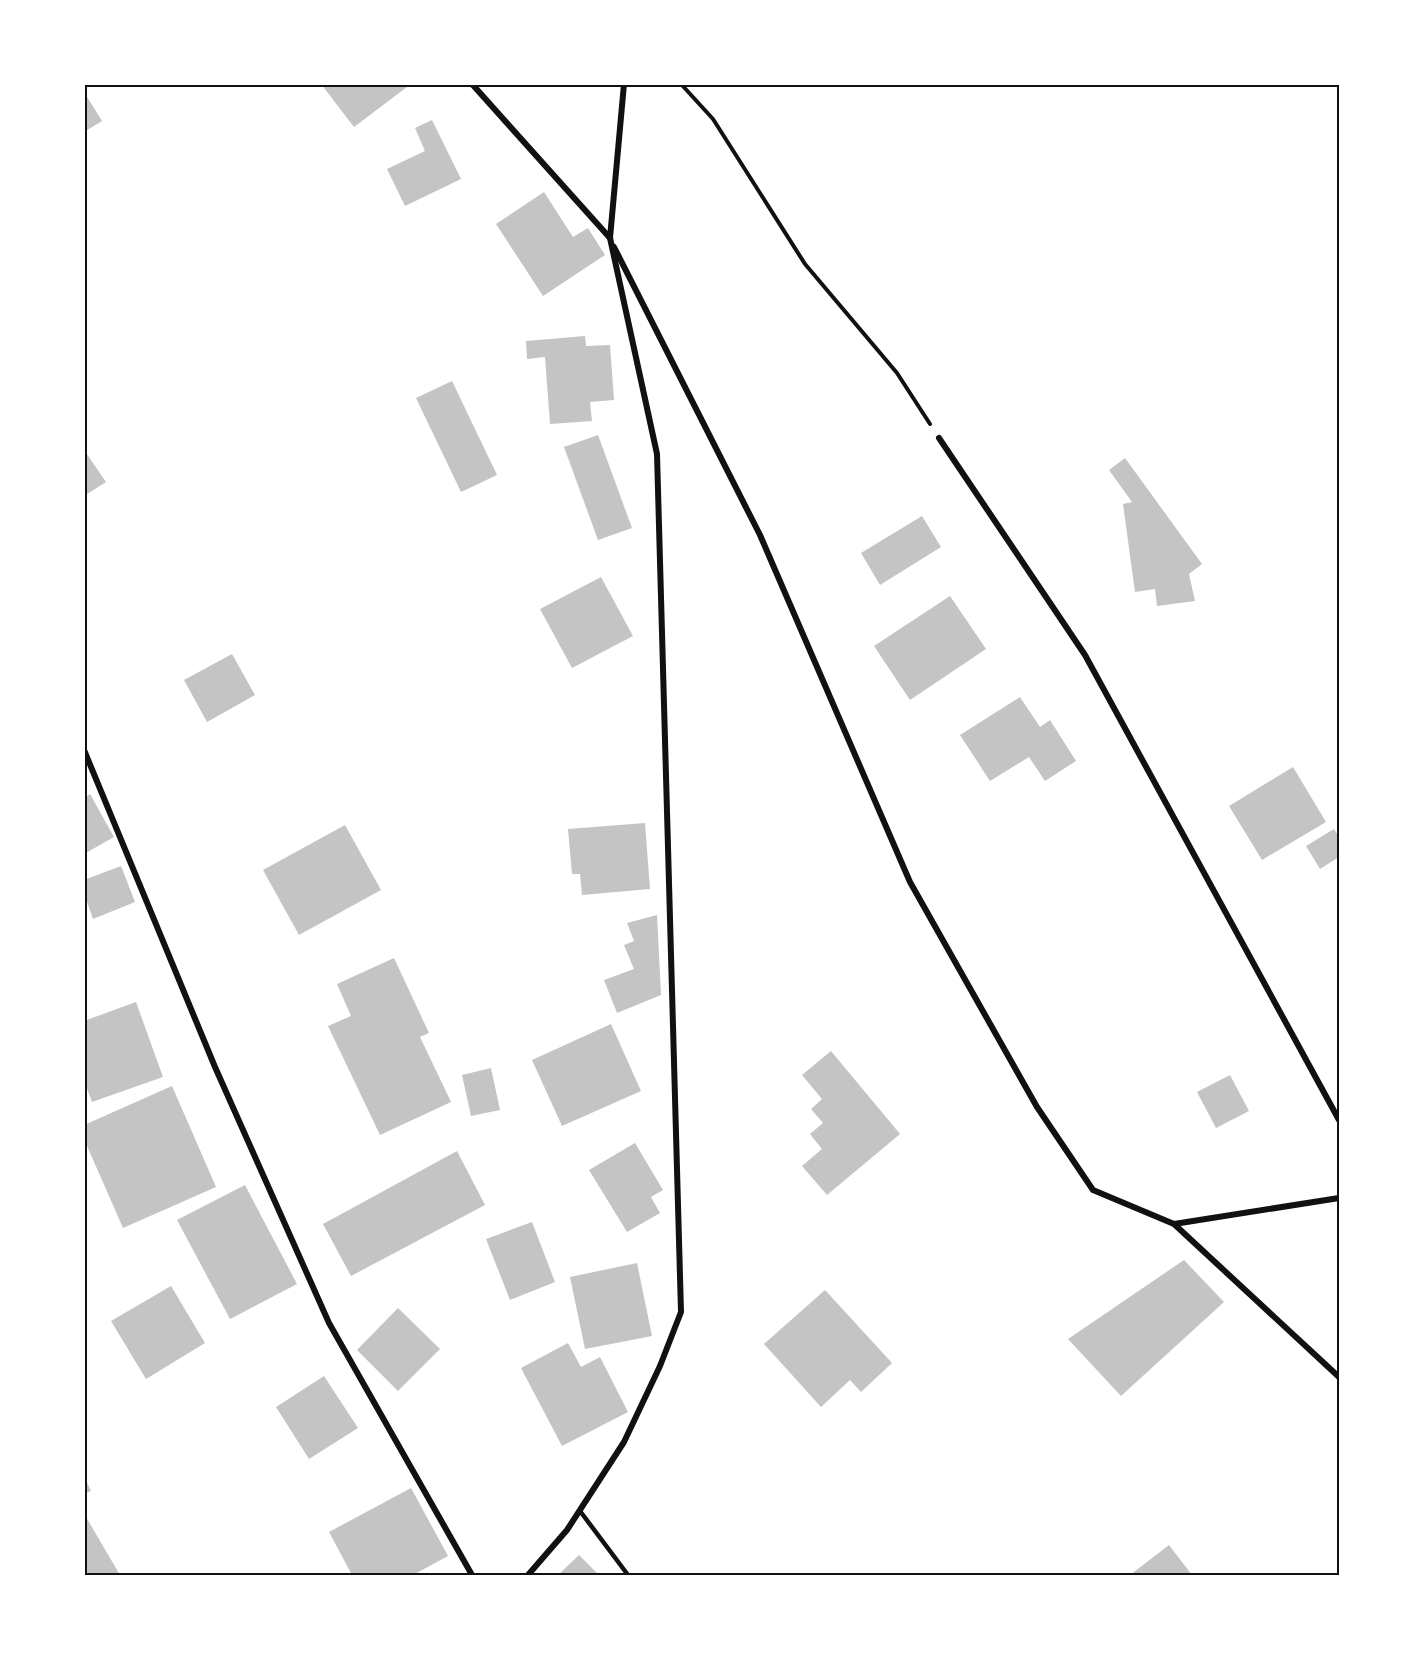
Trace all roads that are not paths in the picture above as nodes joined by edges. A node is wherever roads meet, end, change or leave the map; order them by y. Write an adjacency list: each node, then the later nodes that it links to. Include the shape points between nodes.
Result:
1 (472, 84): 3 (street)
2 (624, 84): 3 (street)
3 (610, 238): 8 (street, via 760,535 910,882 1036,1107 1093,1190); 10 (street, via 657,454 681,1312 624,1442)
4 (939, 438): 6 (street, via 1085,655)
5 (84, 750): 11 (street, via 215,1067 329,1323)
6 (1339, 1120)
7 (1339, 1198): 8 (street)
8 (1174, 1224): 9 (street)
9 (1339, 1377)
10 (580, 1510): 12 (street); 13 (lane)
11 (472, 1575)
12 (528, 1575)
13 (628, 1575)

